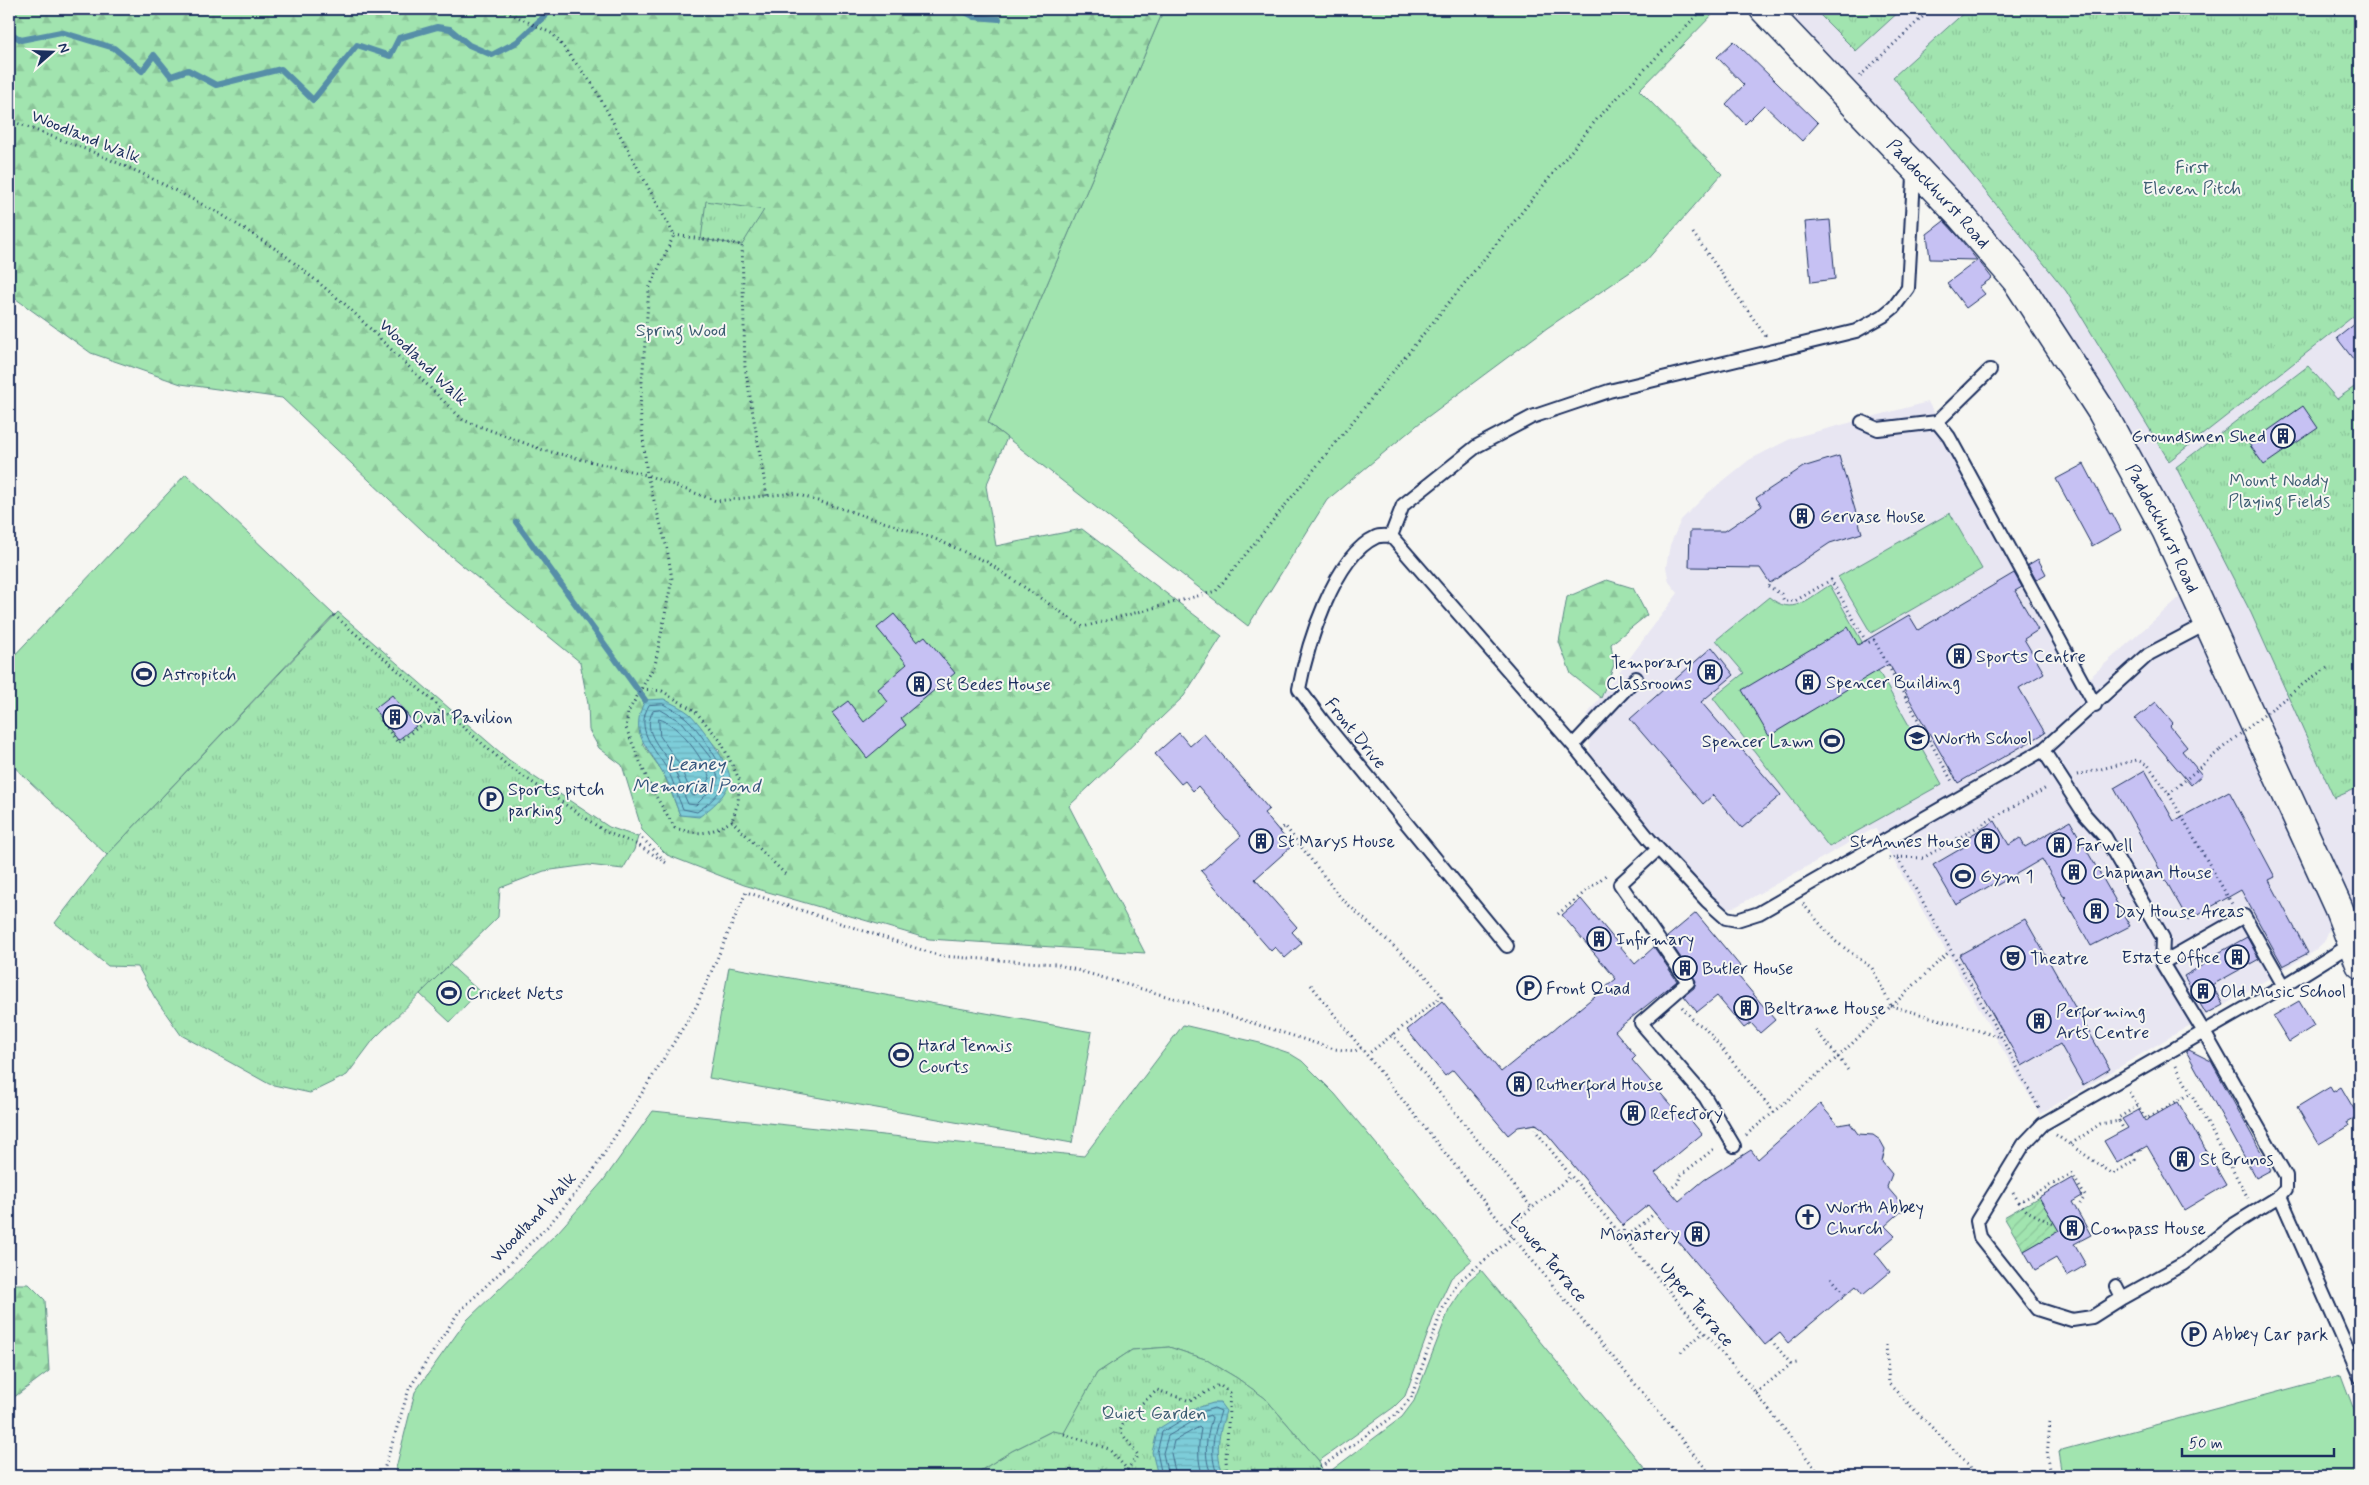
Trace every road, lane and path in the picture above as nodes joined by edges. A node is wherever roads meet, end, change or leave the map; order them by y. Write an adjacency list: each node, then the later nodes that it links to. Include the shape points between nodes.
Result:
1 (501, 9): 9 (path, via 553,34 593,85)
2 (1703, 9): 15 (path, Woodland Walk, via 1597,119 1216,591 1083,627 987,562 933,538 793,493)
3 (1764, 9): 5 (main road, Paddockhurst Road)
4 (1931, 9): 5 (path)
5 (1844, 91): 7 (main road, Paddockhurst Road)
6 (9, 120): 14 (path, Woodland Walk, via 143,174 219,213 274,248 346,305 463,420 543,450)
7 (1918, 169): 10 (lane, via 1914,177 1908,288 1894,307 1856,331); 19 (main road, Paddockhurst Road, via 2017,281 2102,412 2166,530)
8 (1693, 233): 10 (path)
9 (674, 235): 14 (path, via 649,289 640,409); 15 (path, via 742,246 745,367)
10 (1776, 350): 16 (lane, via 1609,392 1532,417 1477,446 1403,505)
11 (1990, 370): 13 (lane)
12 (1862, 422): 13 (lane, via 1878,429)
13 (1937, 422): 23 (lane, via 1949,437)
14 (647, 476): 15 (path, Woodland Walk, via 716,501); 22 (path, via 672,578 656,665)
15 (767, 496)
16 (1391, 536): 27 (lane); 45 (lane, Front Drive, via 1378,536 1363,545 1334,582 1317,623 1299,689)
17 (1768, 586): 32 (path, via 1781,594 1784,601 1794,601 1831,580 1867,643 1874,640)
18 (334, 616): 24 (path)
19 (2208, 623): 23 (lane, via 2149,654); 47 (main road, Paddockhurst Road)
20 (2327, 668): 31 (path, bridge)
21 (1636, 678): 27 (lane)
22 (642, 690): 33 (path, via 662,691 695,711 720,740 740,781); 33 (path, via 628,712 626,728 651,788 675,828 694,834 712,832)
23 (2095, 704): 28 (lane)
24 (440, 708): 25 (path, via 398,743); 35 (path, via 508,766 606,832 638,845 668,864)
25 (381, 720)
26 (2356, 743): 29 (path)
27 (1573, 745): 36 (lane)
28 (2043, 750): 30 (lane); 32 (lane)
29 (2360, 752)
30 (2059, 781): 31 (path, via 2137,760 2148,765); 37 (path, via 1922,858); 48 (lane, via 2105,837 2163,938)
31 (2169, 794): 44 (path)
32 (1960, 797): 41 (lane)
33 (732, 821): 39 (path)
34 (1280, 831): 55 (path, via 1285,826 1341,898 1425,975 1442,996)
35 (640, 835)
36 (1658, 850): 41 (lane, via 1726,918 1737,920); 70 (lane, via 1620,884 1688,982 1642,1023 1705,1097)
37 (1897, 857): 38 (path); 46 (path)
38 (1880, 860)
39 (784, 874)
40 (1577, 897): 43 (path)
41 (1798, 898): 42 (path); 51 (path, via 1835,941 1872,968)
42 (1811, 898)
43 (1558, 914)
44 (2239, 918): 48 (lane); 50 (lane, via 2244,916)
45 (1508, 946)
46 (1950, 951): 51 (path); 56 (path)
47 (2356, 953): 50 (lane)
48 (2162, 963): 54 (lane)
49 (1311, 985): 57 (path, Lower Terrace)
50 (2284, 986): 54 (lane)
51 (1891, 1006): 56 (path); 59 (path)
52 (1687, 1013): 65 (path, via 1703,1026)
53 (1813, 1026): 59 (path)
54 (2204, 1032): 67 (lane); 77 (lane, via 2286,1176 2286,1189)
55 (1392, 1034): 58 (path); 80 (path)
56 (2001, 1036): 67 (path)
57 (1361, 1048): 58 (path, Lower Terrace); 101 (path, Woodland Walk, via 1355,1051 1334,1049 1056,964 940,956 746,892 696,1007 590,1176 548,1226 458,1313 409,1389)
58 (1368, 1054): 85 (path, Lower Terrace)
59 (1838, 1057): 61 (path); 65 (path)
60 (2175, 1063): 63 (path)
61 (1850, 1072)
62 (2130, 1092): 64 (path)
63 (2191, 1093): 64 (path, via 2146,1119); 83 (path, via 2249,1197 2228,1211)
64 (2138, 1106): 66 (path, via 2118,1118)
65 (1774, 1112): 70 (path)
66 (2119, 1121): 69 (path); 71 (path, via 2100,1124)
67 (2046, 1122): 71 (path); 75 (lane, via 2024,1144)
68 (1536, 1124): 74 (path, Upper Terrace, via 1535,1130)
69 (2124, 1130)
70 (1738, 1142)
71 (2071, 1144): 73 (path, via 2112,1174 2135,1160)
72 (1711, 1151): 76 (path, via 1680,1176 1678,1183)
73 (2132, 1154)
74 (1571, 1176): 80 (path); 87 (path, Upper Terrace)
75 (2002, 1178): 78 (path); 83 (lane, via 1977,1221 1980,1237 2037,1309 2072,1320 2092,1318 2119,1292 2184,1264)
76 (1669, 1190)
77 (2280, 1196): 83 (lane); 96 (lane)
78 (2018, 1202): 79 (path, via 2072,1174 2085,1196); 82 (path, via 2027,1211)
79 (2080, 1204)
80 (1532, 1208): 85 (path)
81 (1655, 1213): 87 (path)
82 (2056, 1225)
83 (2234, 1225)
84 (1623, 1226): 87 (path)
85 (1506, 1229): 86 (path, Lower Terrace)
86 (1513, 1237): 104 (path, via 1457,1283 1442,1310 1411,1398 1402,1409); 105 (path, Lower Terrace)
87 (1624, 1239): 90 (path, Upper Terrace)
88 (1831, 1278): 89 (path)
89 (1846, 1295)
90 (1703, 1332): 93 (path); 97 (path, Upper Terrace)
91 (1771, 1340): 95 (path)
92 (1886, 1345): 107 (path, via 1889,1384 1970,1466)
93 (1681, 1352)
94 (1796, 1363): 95 (path)
95 (1792, 1364): 97 (path)
96 (2360, 1377)
97 (1756, 1393): 106 (path, Upper Terrace)
98 (2050, 1422): 108 (path, via 2047,1456)
99 (1064, 1434): 100 (path, via 1109,1449)
100 (1127, 1470): 102 (path); 103 (path, via 1138,1455 1120,1430 1134,1409 1157,1390 1190,1401 1219,1385 1230,1393)
101 (382, 1476)
102 (1133, 1476)
103 (1227, 1476)
104 (1308, 1476)
105 (1712, 1476)
106 (1821, 1476)
107 (1973, 1476)
108 (2050, 1476)

